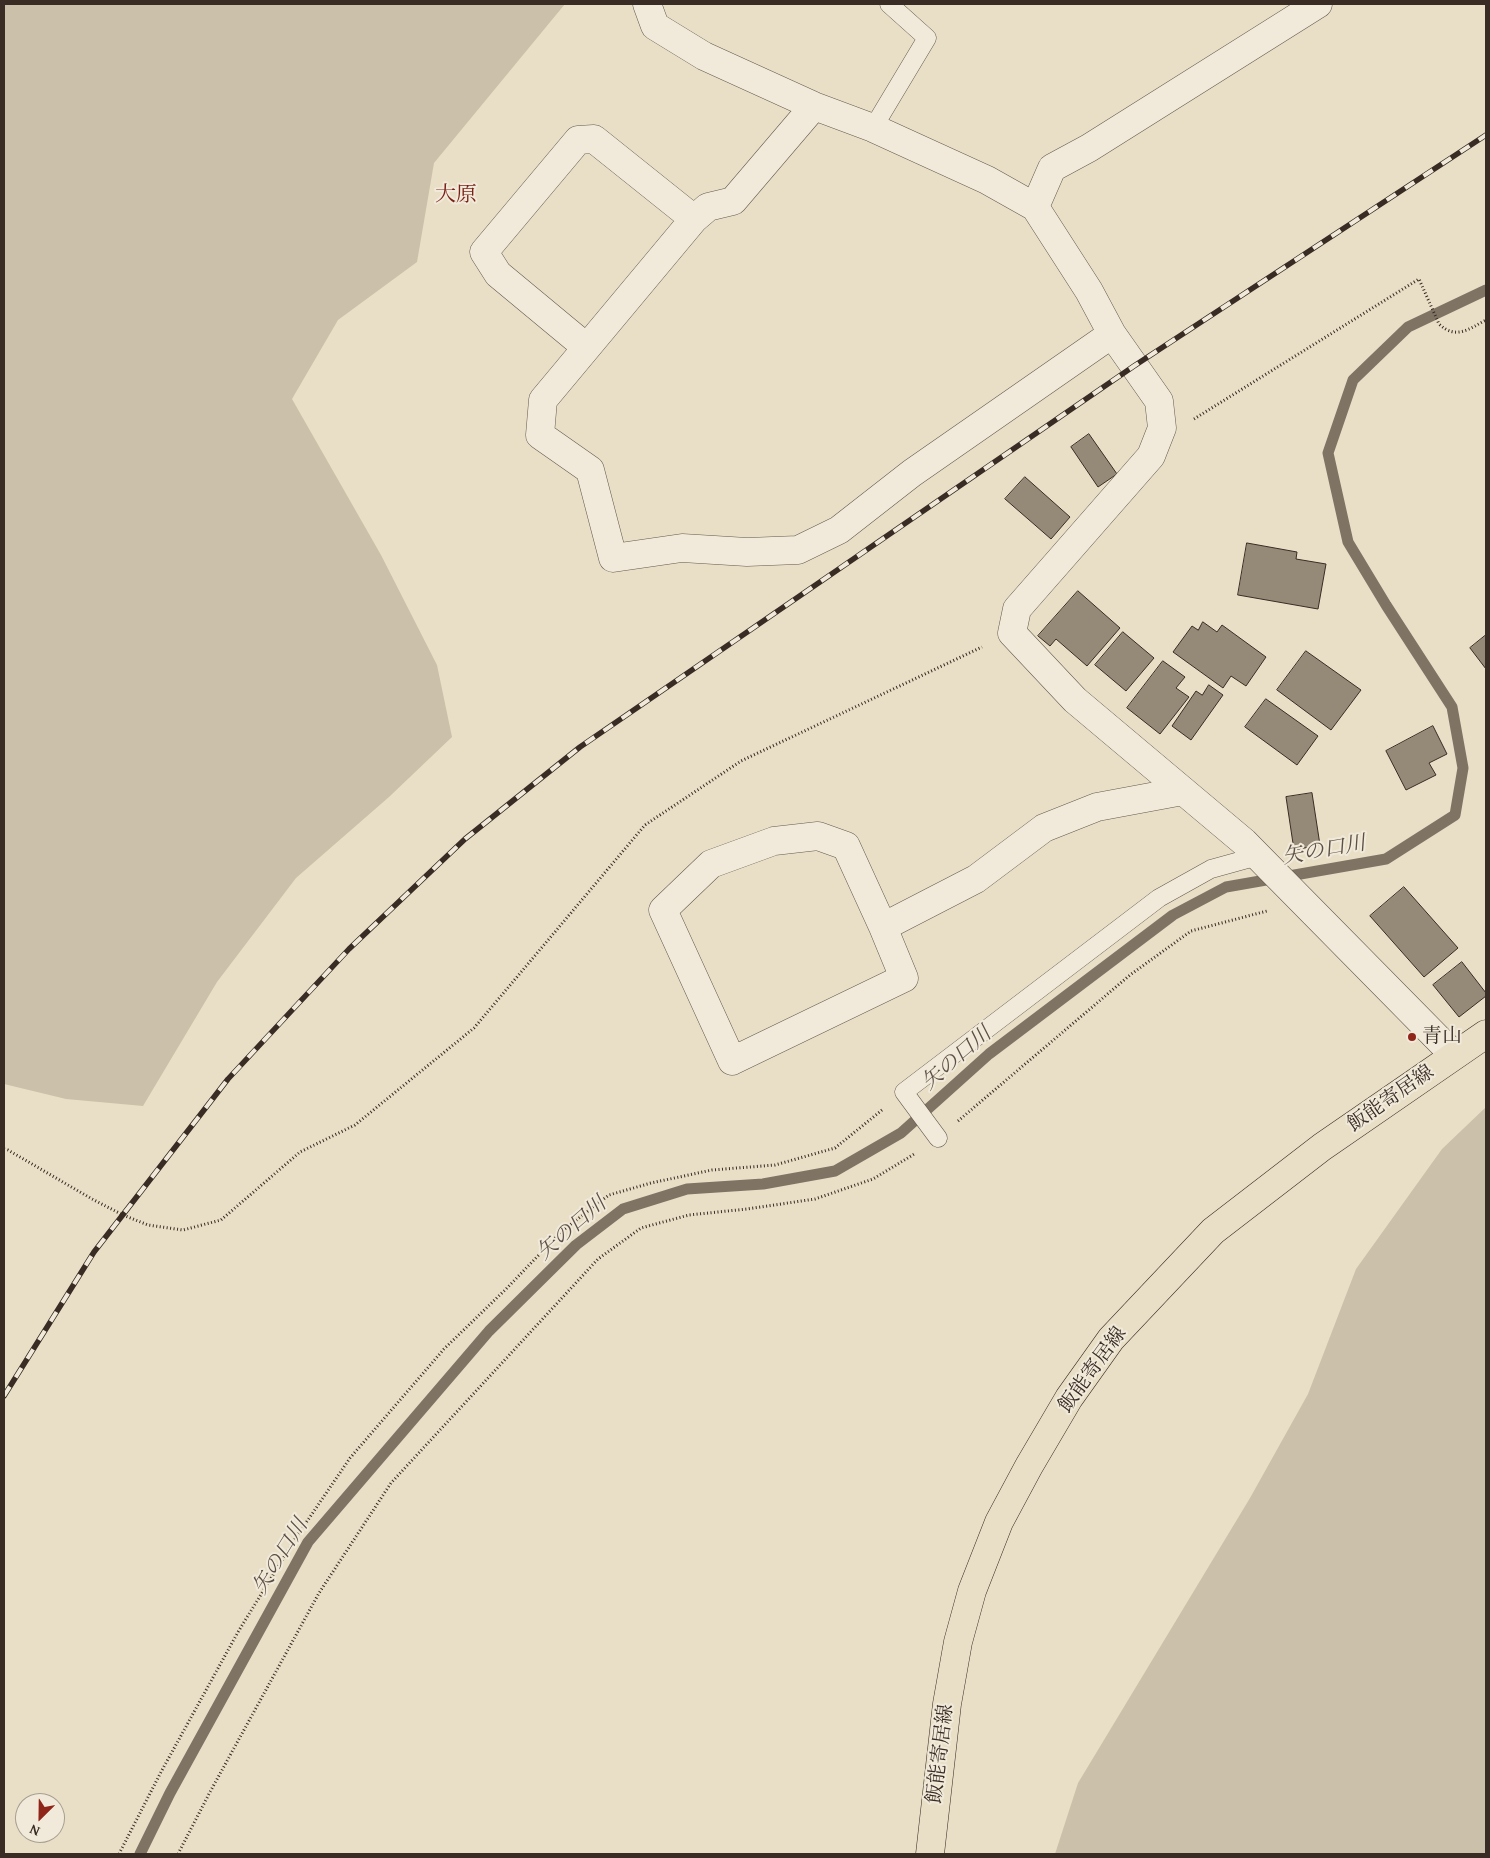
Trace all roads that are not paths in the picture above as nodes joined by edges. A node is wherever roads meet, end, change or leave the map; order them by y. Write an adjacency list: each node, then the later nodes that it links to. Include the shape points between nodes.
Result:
1 (646, 4): 4 (street, via 654,26 696,51)
2 (889, 4): 5 (lane, via 927,38)
3 (1318, 4): 6 (street, via 1052,168)
4 (814, 106): 5 (street); 7 (street, via 732,200 708,207)
5 (873, 128): 6 (street, via 987,180)
6 (1035, 207): 8 (street, via 1089,291)
7 (694, 219): 9 (street); 9 (street, via 594,139 578,140 515,214 484,252 498,274)
8 (1112, 334): 9 (street, via 912,473 839,530 798,550 747,552 682,548 613,558 590,470 540,435 544,400); 10 (street, via 1159,401 1162,428 1158,441 1151,456 1017,609 1012,634 1075,700)
9 (586, 347)
10 (1183, 791): 11 (street); 12 (street, via 1097,807 1044,828 976,879)
11 (1260, 858): 14 (street); 15 (lane, via 1211,869 1159,898 906,1095)
12 (883, 927): 12 (street, via 904,978 732,1061 663,910 711,864 774,841 818,836 846,846)
13 (1486, 1034): 14 (main road, 飯能寄居線)
14 (1454, 1055): 16 (main road, 飯能寄居線, via 1322,1147 1213,1231 1111,1339 1069,1398 999,1522 972,1591 958,1642 947,1704)
15 (935, 1134)
16 (930, 1854)

